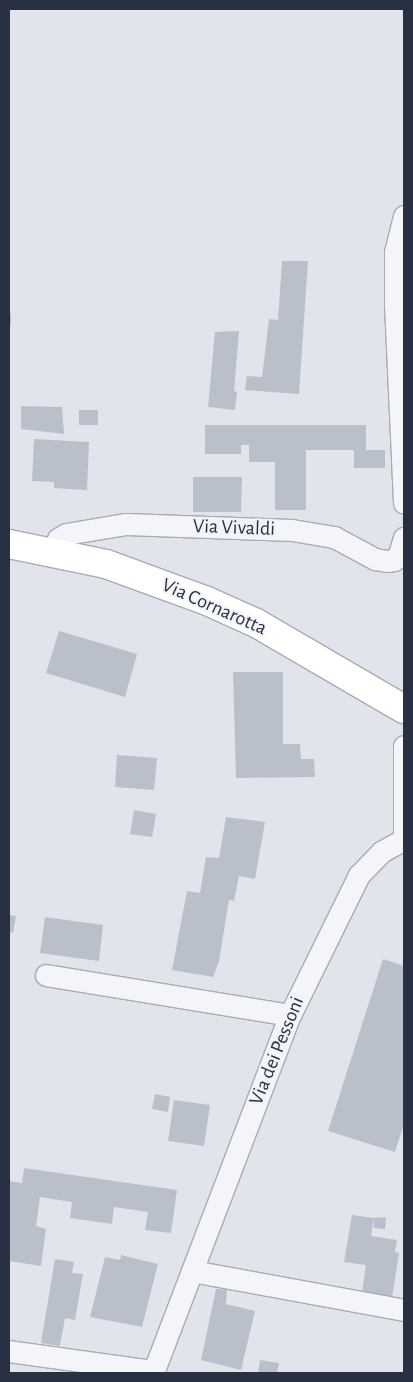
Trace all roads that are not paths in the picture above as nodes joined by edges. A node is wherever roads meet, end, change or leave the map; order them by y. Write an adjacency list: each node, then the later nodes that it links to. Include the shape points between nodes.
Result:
1 (404, 216): 2 (street, via 396,251 395,304)
2 (404, 503)
3 (404, 538): 5 (street, Via Vivaldi, via 399,554 388,561 375,559 334,537 292,530 126,524 66,534 58,539)
4 (9, 544): 5 (main road, Via Cornarotta)
5 (54, 553): 6 (main road, Via Cornarotta, via 106,564 156,580 256,623)
6 (404, 709)
7 (404, 746): 8 (street, Via dei Pessoni)
8 (404, 840): 10 (street, Via dei Pessoni, via 381,852 359,875)
9 (46, 975): 10 (street)
10 (290, 1015): 11 (street, Via dei Pessoni)
11 (192, 1271): 12 (street); 14 (street, Via dei Pessoni)
12 (404, 1310)
13 (9, 1351): 14 (street)
14 (153, 1372)

